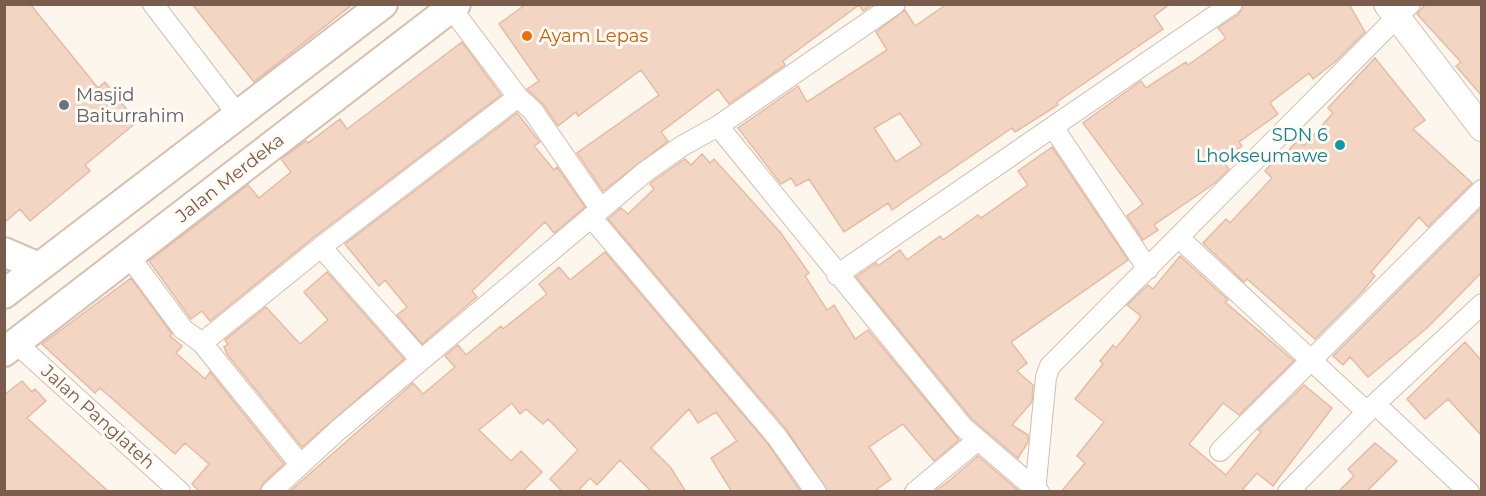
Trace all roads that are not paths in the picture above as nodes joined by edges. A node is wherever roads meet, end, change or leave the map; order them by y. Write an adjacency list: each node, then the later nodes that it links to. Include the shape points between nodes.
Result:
1 (382, 4): 8 (main road)
2 (895, 4): 9 (street)
3 (1232, 4): 10 (street)
4 (155, 5): 8 (street)
5 (454, 6): 7 (street); 17 (main road, Jalan Merdeka)
6 (1398, 9): 11 (street); 14 (street)
7 (518, 97): 13 (street, via 533,111); 15 (street)
8 (238, 115): 18 (main road)
9 (718, 126): 13 (street, via 682,146); 20 (street)
10 (1053, 127): 19 (street); 20 (street)
11 (1482, 128)
12 (1482, 190): 25 (street)
13 (595, 212): 26 (street); 34 (street, via 777,437)
14 (1179, 238): 19 (street); 25 (street)
15 (321, 247): 24 (street); 26 (street)
16 (4, 252): 18 (main road)
17 (129, 256): 23 (main road, Jalan Merdeka); 24 (street, via 183,329)
18 (39, 267): 21 (main road)
19 (1148, 269): 31 (street, via 1050,366)
20 (837, 275): 28 (street)
21 (4, 294)
22 (1482, 304): 27 (street)
23 (8, 343): 32 (street, Jalan Panglateh)
24 (202, 343): 30 (street)
25 (1311, 359): 27 (street); 29 (street)
26 (421, 360): 30 (street)
27 (1371, 408): 36 (street); 37 (street)
28 (978, 440): 31 (street); 35 (street)
29 (1220, 451)
30 (300, 464): 33 (street)
31 (1037, 491)
32 (180, 492)
33 (271, 492)
34 (816, 492)
35 (915, 492)
36 (1288, 492)
37 (1469, 492)

